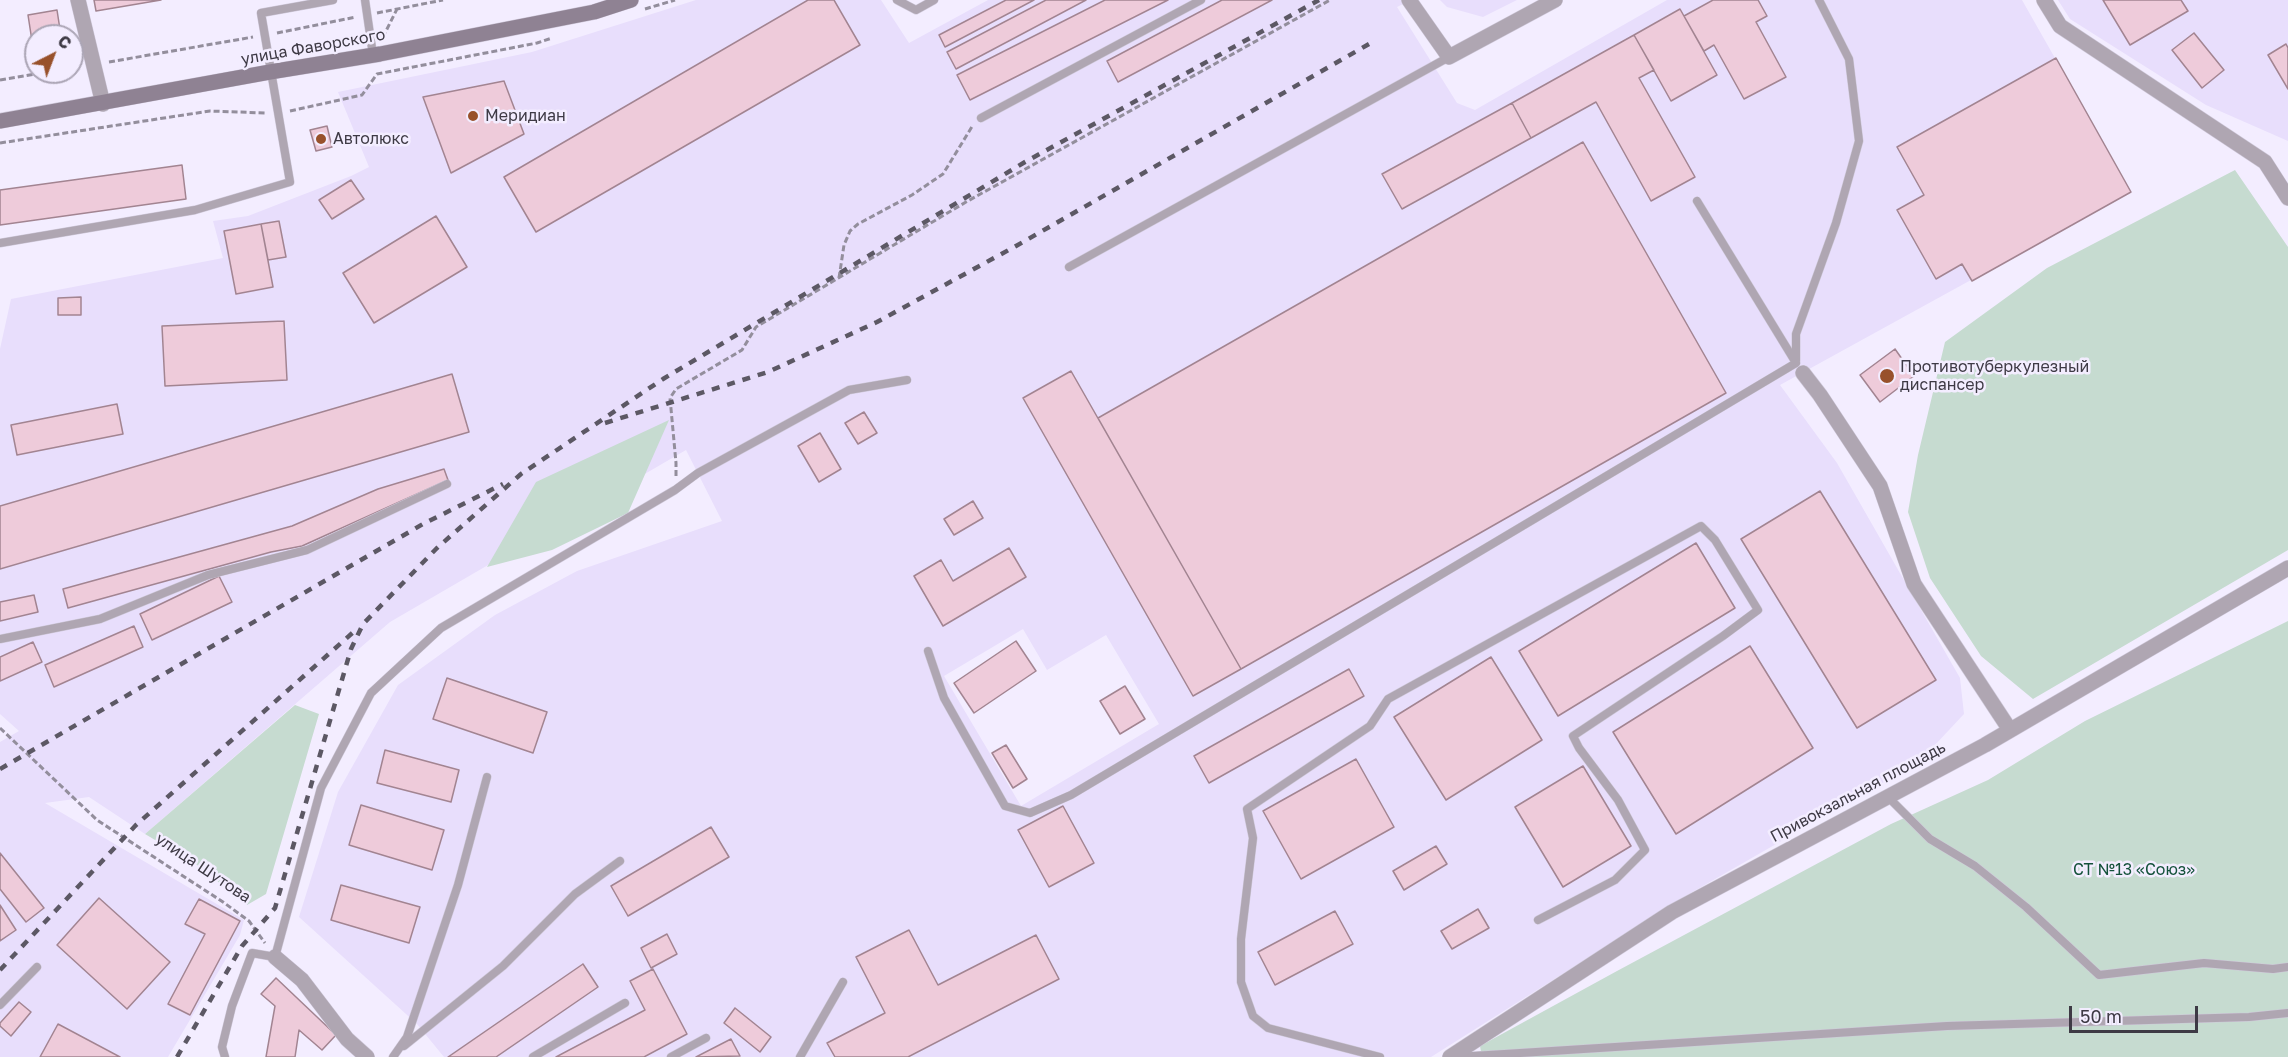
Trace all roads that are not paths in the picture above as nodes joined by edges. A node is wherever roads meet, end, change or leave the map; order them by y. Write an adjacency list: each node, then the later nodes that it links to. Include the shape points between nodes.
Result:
1 (78, 0): 15 (street)
2 (333, 0): 14 (lane, via 261,13)
3 (365, 0): 12 (lane)
4 (631, 0): 12 (street, улица Фаворского)
5 (897, 0): 6 (lane, via 916,10)
6 (934, 0)
7 (1409, 0): 13 (street)
8 (1554, 0): 13 (street)
9 (1819, 0): 22 (lane, via 1849,59 1860,141 1836,223 1796,334)
10 (2044, 0): 18 (street, via 2060,26 2265,162)
11 (1198, 1): 16 (lane)
12 (373, 55): 14 (street, улица Фаворского)
13 (1449, 57): 21 (lane)
14 (270, 72): 15 (street, улица Фаворского); 20 (lane, via 290,182 195,210)
15 (103, 104): 17 (street, улица Фаворского)
16 (981, 118)
17 (0, 121)
18 (2288, 198)
19 (1697, 201): 22 (lane)
20 (0, 243)
21 (1070, 267)
22 (1799, 368): 27 (lane, via 1071,795 1030,813 1005,806 944,698); 28 (street, via 1880,486 1914,584)
23 (907, 380): 33 (lane, via 849,390 698,473 441,628 371,693 321,788)
24 (447, 484): 26 (lane, via 307,550 208,575 99,620)
25 (2288, 568): 28 (street, Привокзальная площадь)
26 (0, 639)
27 (928, 651)
28 (2010, 730): 30 (street, Привокзальная площадь)
29 (487, 777): 41 (lane, via 458,885 407,1037)
30 (1887, 796): 35 (lane, via 1930,839 1975,866 2098,975 2204,963); 48 (street, Привокзальная площадь, via 1672,912)
31 (620, 861): 41 (lane, via 575,894 503,966)
32 (1538, 920): 47 (lane, via 1615,880 1645,850 1618,800 1573,736 1758,610 1701,526 1388,699 1370,726 1247,809 1253,838 1241,939 1241,982 1253,1016 1268,1028)
33 (274, 957): 42 (lane, via 252,953 232,1006 222,1047); 43 (street, via 302,980 347,1039)
34 (37, 967): 38 (lane)
35 (2288, 967)
36 (843, 982): 46 (lane)
37 (625, 1003): 44 (lane)
38 (0, 1005)
39 (2288, 1013): 48 (lane, via 1947,1026)
40 (706, 1038): 45 (lane)
41 (394, 1055)
42 (225, 1057)
43 (367, 1057)
44 (533, 1057)
45 (671, 1057)
46 (800, 1057)
47 (1380, 1057)
48 (1452, 1057)

